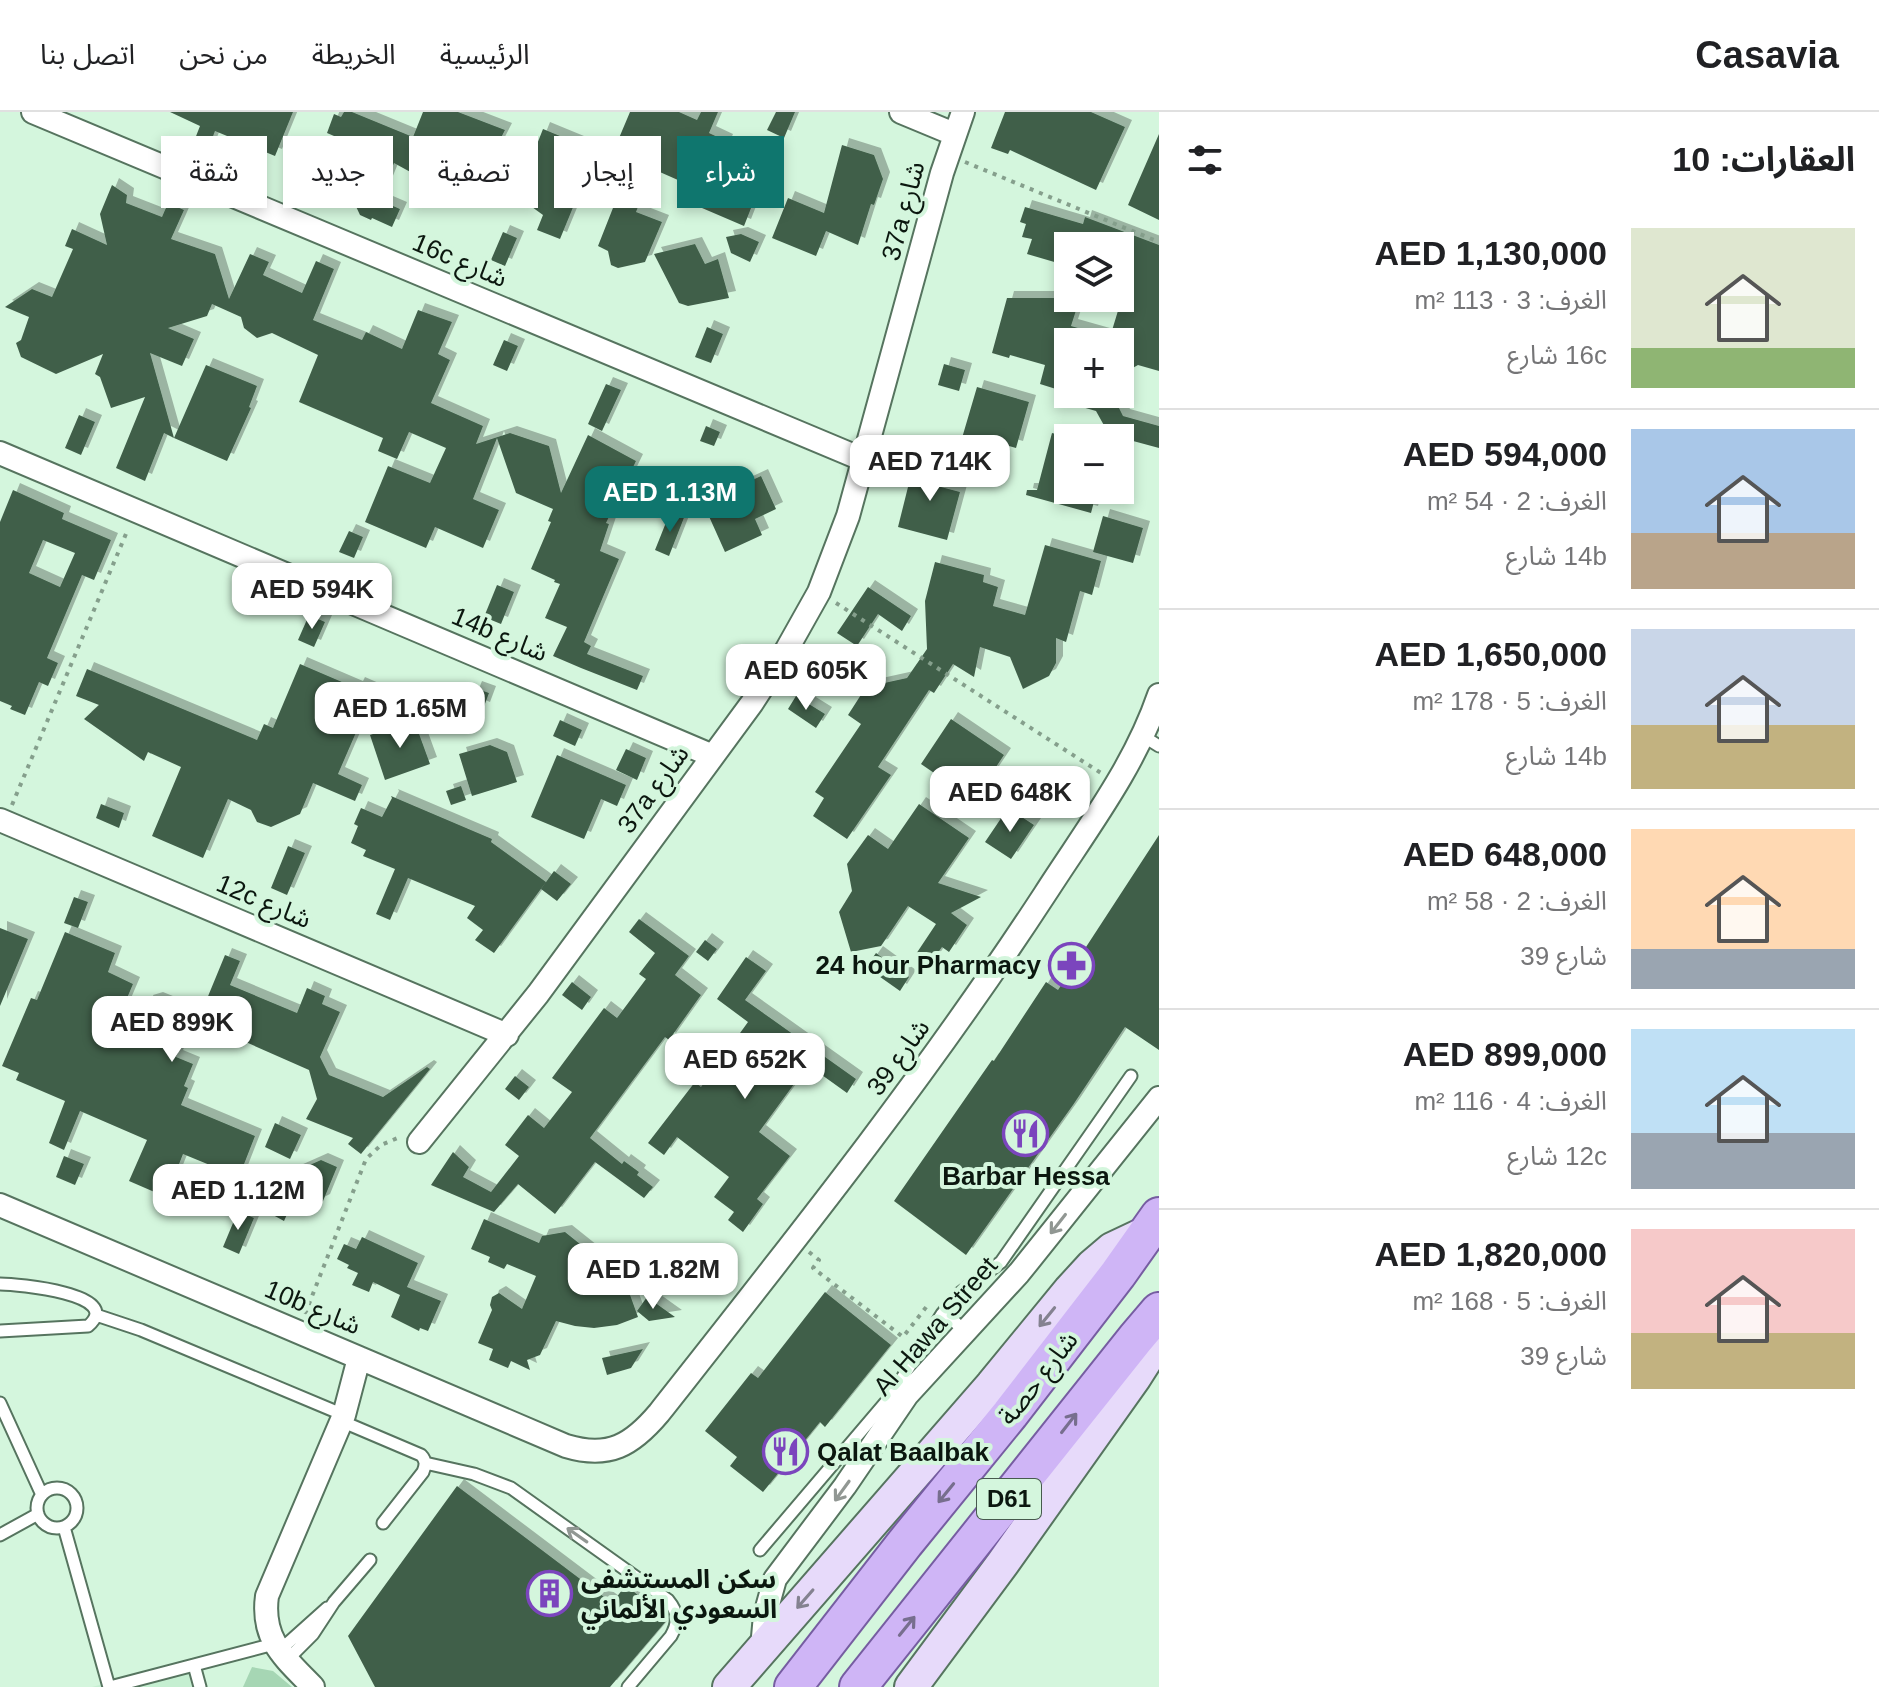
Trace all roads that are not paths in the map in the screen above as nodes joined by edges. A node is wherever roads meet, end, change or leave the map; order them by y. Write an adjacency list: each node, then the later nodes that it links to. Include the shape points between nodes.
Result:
1 (33, 112): 6 (street, 16c شارع)
2 (901, 112): 4 (street)
3 (963, 112): 4 (street, 37a شارع)
4 (951, 144): 6 (street, 37a شارع)
5 (0, 453): 9 (street, 14b شارع)
6 (864, 460): 9 (street, 37a شارع, via 819,592 787,649)
7 (1159, 695): 8 (street, شارع 39)
8 (1151, 741): 29 (street, شارع 39, via 1117,783 971,1004 795,1241 645,1430)
9 (713, 756): 11 (street, 37a شارع)
10 (2, 821): 11 (street, 12c شارع)
11 (507, 1035): 14 (street, 37a شارع)
12 (1131, 1076): 18 (lane, via 1001,1262)
13 (1159, 1098): 19 (street, Al Hawa Street, one-way to 19)
14 (423, 1138)
15 (0, 1205): 26 (street, 10b شارع)
16 (1153, 1224): 38 (main road, one-way to 38, via 1112,1249 1085,1274); 46 (main road, شارع حصة / D61, one-way to 46)
17 (0, 1284): 22 (lane, via 66,1294 90,1303)
18 (960, 1293): 19 (lane); 21 (lane)
19 (987, 1309): 24 (street, Al Hawa Street)
20 (1159, 1311): 47 (main road, شارع حصة / D61, one-way to 20)
21 (942, 1314): 24 (lane); 36 (lane, via 891,1396)
22 (96, 1315): 23 (lane, via 88,1326); 28 (lane)
23 (0, 1331)
24 (965, 1332): 38 (street, Al Hawa Street, one-way to 38, via 907,1395 775,1579)
25 (1159, 1339): 48 (main road)
26 (368, 1361): 28 (street); 29 (street, 10b شارع, via 566,1446)
27 (0, 1403): 31 (lane)
28 (342, 1418): 30 (lane, via 421,1455); 39 (street, via 270,1587 267,1625)
29 (606, 1451)
30 (425, 1463): 33 (lane); 44 (lane, one-way to 30, via 675,1629 676,1613 668,1600 511,1488)
31 (42, 1495): 32 (lane); 34 (lane, via 60,1489 75,1500 77,1513)
32 (38, 1514): 34 (lane, via 46,1525); 35 (lane)
33 (383, 1523)
34 (64, 1527): 41 (lane)
35 (0, 1535)
36 (760, 1550)
37 (370, 1560): 39 (lane, via 313,1634)
38 (762, 1648): 45 (main road)
39 (280, 1652): 40 (lane); 43 (street)
40 (194, 1665): 41 (lane); 42 (lane)
41 (109, 1687)
42 (200, 1687)
43 (313, 1687)
44 (628, 1687)
45 (729, 1687)
46 (793, 1687)
47 (858, 1687)
48 (911, 1687)

